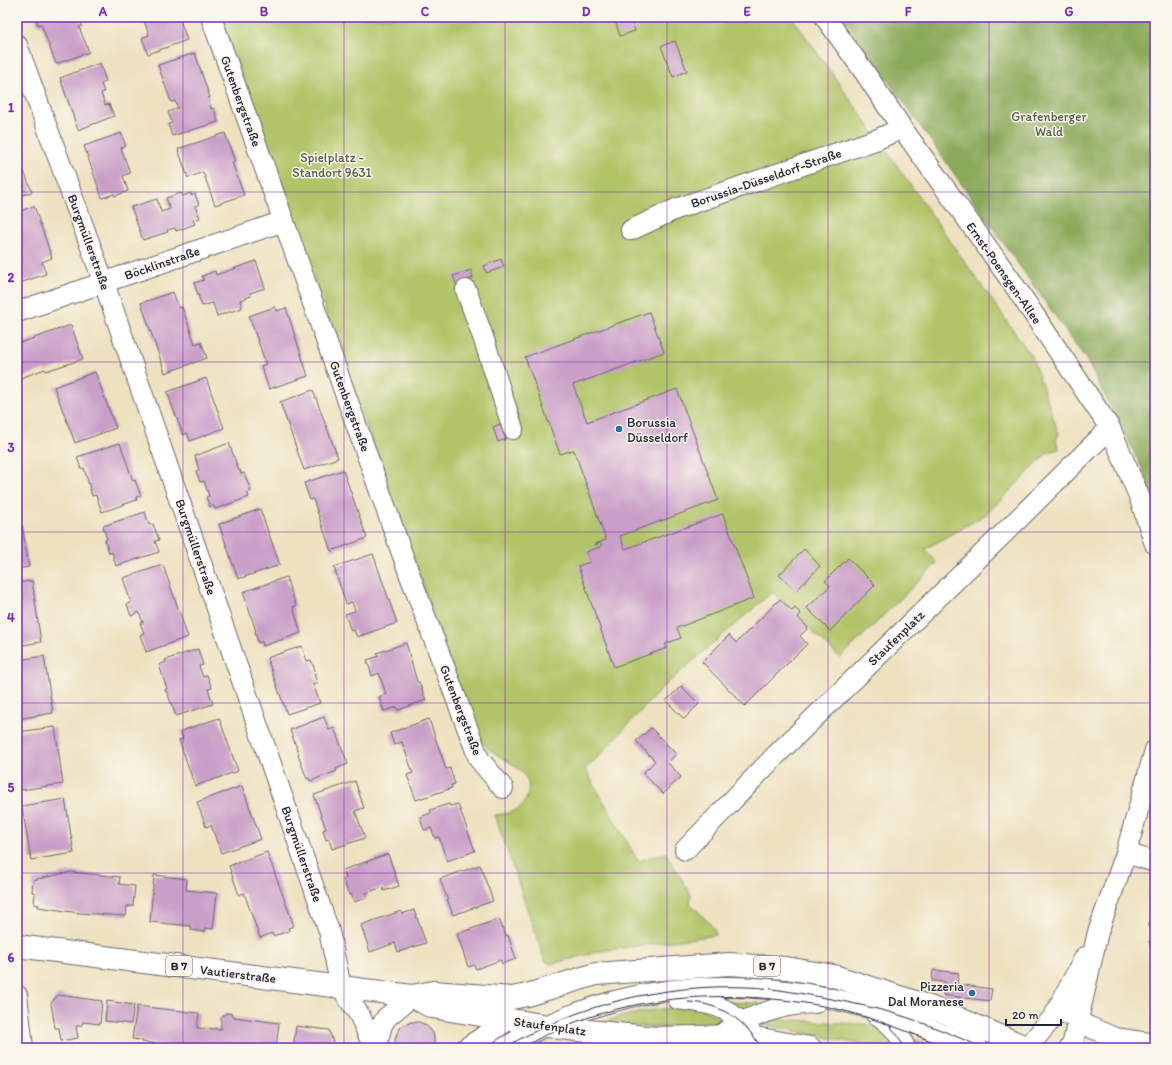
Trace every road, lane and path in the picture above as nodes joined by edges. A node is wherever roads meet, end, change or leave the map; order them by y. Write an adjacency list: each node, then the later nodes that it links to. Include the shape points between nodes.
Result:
1 (211, 17): 5 (street, Gutenbergstraße)
2 (825, 17): 4 (street, Ernst-Poensgen-Allee)
3 (17, 45): 7 (street, Burgmüllerstraße)
4 (902, 128): 6 (street, Borussia-Düsseldorf-Straße, via 878,139 676,209); 10 (street, Ernst-Poensgen-Allee, via 1012,282)
5 (284, 221): 7 (street, Böcklinstraße); 14 (street, Gutenbergstraße, via 409,573 479,759)
6 (631, 230)
7 (104, 283): 9 (street, Böcklinstraße); 22 (street, Burgmüllerstraße, via 329,931)
8 (466, 290): 11 (street)
9 (17, 312)
10 (1110, 428): 12 (street, Ernst-Poensgen-Allee, via 1139,496); 16 (street, Staufenplatz, via 776,755)
11 (513, 429)
12 (1155, 544)
13 (1155, 750): 15 (street)
14 (503, 788)
15 (1149, 799): 17 (street)
16 (685, 850)
17 (1126, 853): 18 (street); 19 (street)
18 (1155, 862)
19 (1098, 932): 30 (street); 32 (street)
20 (17, 946): 22 (main road, Vautierstraße / B 7)
21 (647, 971): 25 (main road, Staufenplatz / B 7, via 596,974); 31 (main road, Staufenplatz / B 7, via 557,999); 39 (main road, Staufenplatz / B 7, via 729,964 812,972 852,981 946,1013)
22 (341, 987): 24 (main road, Vautierstraße / B 7); 42 (street, Burgmüllerstraße, via 360,1016)
23 (17, 995): 41 (street)
24 (412, 996): 25 (main road, Vautierstraße / B 7, via 433,992); 31 (main road, Vautierstraße / B 7, via 432,1007); 42 (street, Burgmüllerstraße, via 386,1018)
25 (512, 998)
26 (678, 999): 28 (street, via 723,996); 34 (street, via 624,1007); 35 (street, via 719,1007 733,1015)
27 (843, 1002): 28 (street); 29 (street); 34 (street, via 776,989 694,988 656,992 610,1002 577,1013)
28 (804, 1003): 33 (street, via 853,1013); 35 (street, via 771,1010)
29 (866, 1008): 33 (street); 49 (street)
30 (1058, 1008): 32 (street); 39 (street, via 1043,1029)
31 (507, 1020): 34 (main road, Staufenplatz / B 7); 43 (street)
32 (1078, 1020): 38 (street, via 1115,1038); 50 (street)
33 (892, 1026): 47 (street); 48 (street)
34 (553, 1027): 36 (main road, Staufenplatz / B 7); 44 (street, via 524,1036); 45 (street)
35 (752, 1036): 37 (main road, Staufenplatz / B 7); 40 (main road, Staufenplatz / B 7)
36 (656, 1038): 37 (main road, Staufenplatz / B 7); 46 (street)
37 (720, 1042)
38 (1155, 1044)
39 (1022, 1046)
40 (796, 1047)
41 (22, 1048)
42 (375, 1048)
43 (466, 1048)
44 (504, 1048)
45 (522, 1048)
46 (597, 1048)
47 (905, 1048)
48 (947, 1048)
49 (977, 1048)
50 (1070, 1048)

